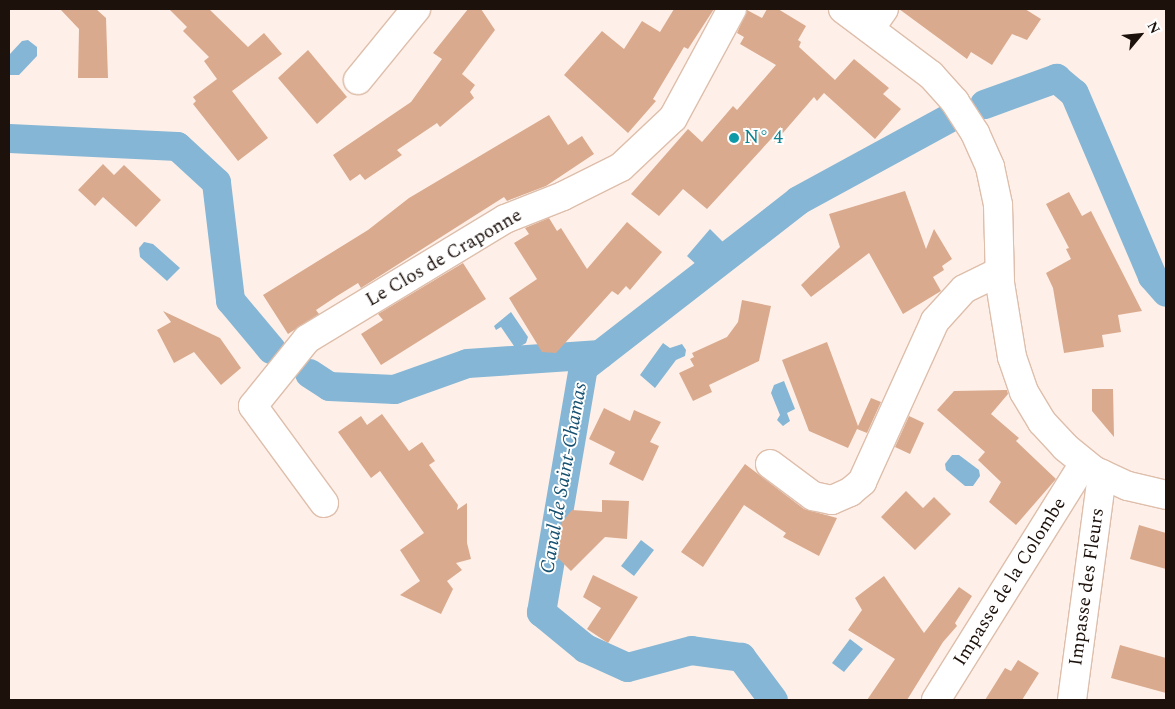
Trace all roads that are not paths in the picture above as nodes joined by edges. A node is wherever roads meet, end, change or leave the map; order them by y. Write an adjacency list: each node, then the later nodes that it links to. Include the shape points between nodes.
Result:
1 (416, 9): 5 (street)
2 (732, 9): 10 (street, Le Clos de Craponne, via 673,118 621,168 505,219 301,346 253,406)
3 (844, 9): 4 (street)
4 (877, 19): 6 (street, via 955,102 975,133 990,167 998,204)
5 (358, 80)
6 (999, 272): 7 (street, via 964,289 934,321 862,482 832,500 813,496); 8 (street, via 1012,357 1024,392 1042,422)
7 (770, 464)
8 (1093, 468): 9 (street, via 1128,486); 11 (street, Impasse de la Colombe); 12 (street, Impasse des Fleurs)
9 (1166, 495)
10 (324, 503)
11 (936, 700)
12 (1072, 700)

